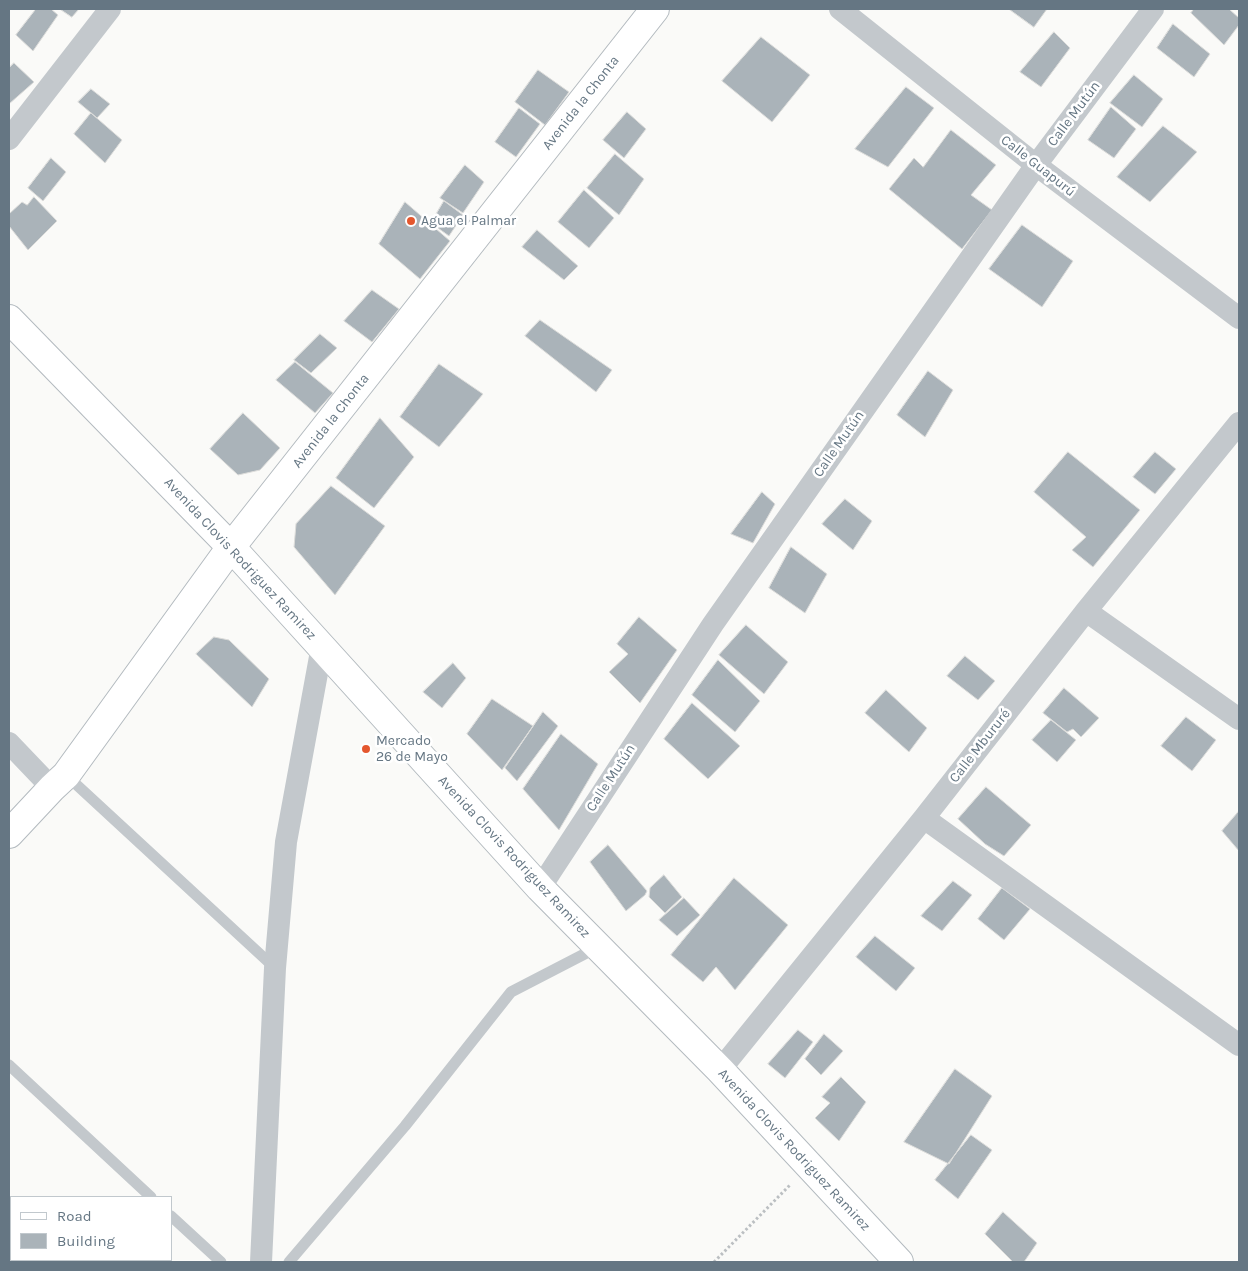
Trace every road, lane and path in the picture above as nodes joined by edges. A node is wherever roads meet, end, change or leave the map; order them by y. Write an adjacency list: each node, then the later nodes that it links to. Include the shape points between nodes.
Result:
1 (110, 9): 5 (street)
2 (655, 9): 10 (main road, Avenida la Chonta)
3 (840, 9): 6 (street, Calle Guapurú)
4 (1153, 9): 6 (street, Calle Mutún)
5 (9, 139)
6 (1036, 165): 7 (street, Calle Guapurú); 18 (street, Calle Mutún, via 713,624)
7 (1239, 318)
8 (9, 319): 10 (main road, Avenida Clovis Rodriguez Ramirez)
9 (1238, 428): 11 (street, Calle Mbururé)
10 (231, 547): 12 (main road, Avenida Clovis Rodriguez Ramirez); 15 (main road, Avenida la Chonta)
11 (1086, 611): 13 (street); 16 (street, Calle Mbururé)
12 (322, 646): 18 (main road, Avenida Clovis Rodriguez Ramirez); 20 (street, via 286,842)
13 (1239, 719)
14 (9, 744): 15 (street)
15 (59, 782): 17 (main road, Avenida la Chonta); 20 (lane)
16 (924, 818): 21 (street); 23 (street, Calle Mbururé)
17 (9, 834)
18 (540, 888): 19 (main road, Avenida Clovis Rodriguez Ramirez)
19 (598, 947): 23 (main road, Avenida Clovis Rodriguez Ramirez); 29 (lane, via 511,992 405,1126)
20 (275, 968): 28 (street)
21 (1239, 1045)
22 (9, 1065): 25 (lane)
23 (720, 1070): 24 (main road, Avenida Clovis Rodriguez Ramirez)
24 (810, 1166): 30 (path); 31 (main road, Avenida Clovis Rodriguez Ramirez)
25 (150, 1196)
26 (172, 1217): 27 (lane)
27 (221, 1262)
28 (261, 1262)
29 (289, 1262)
30 (714, 1262)
31 (899, 1262)

